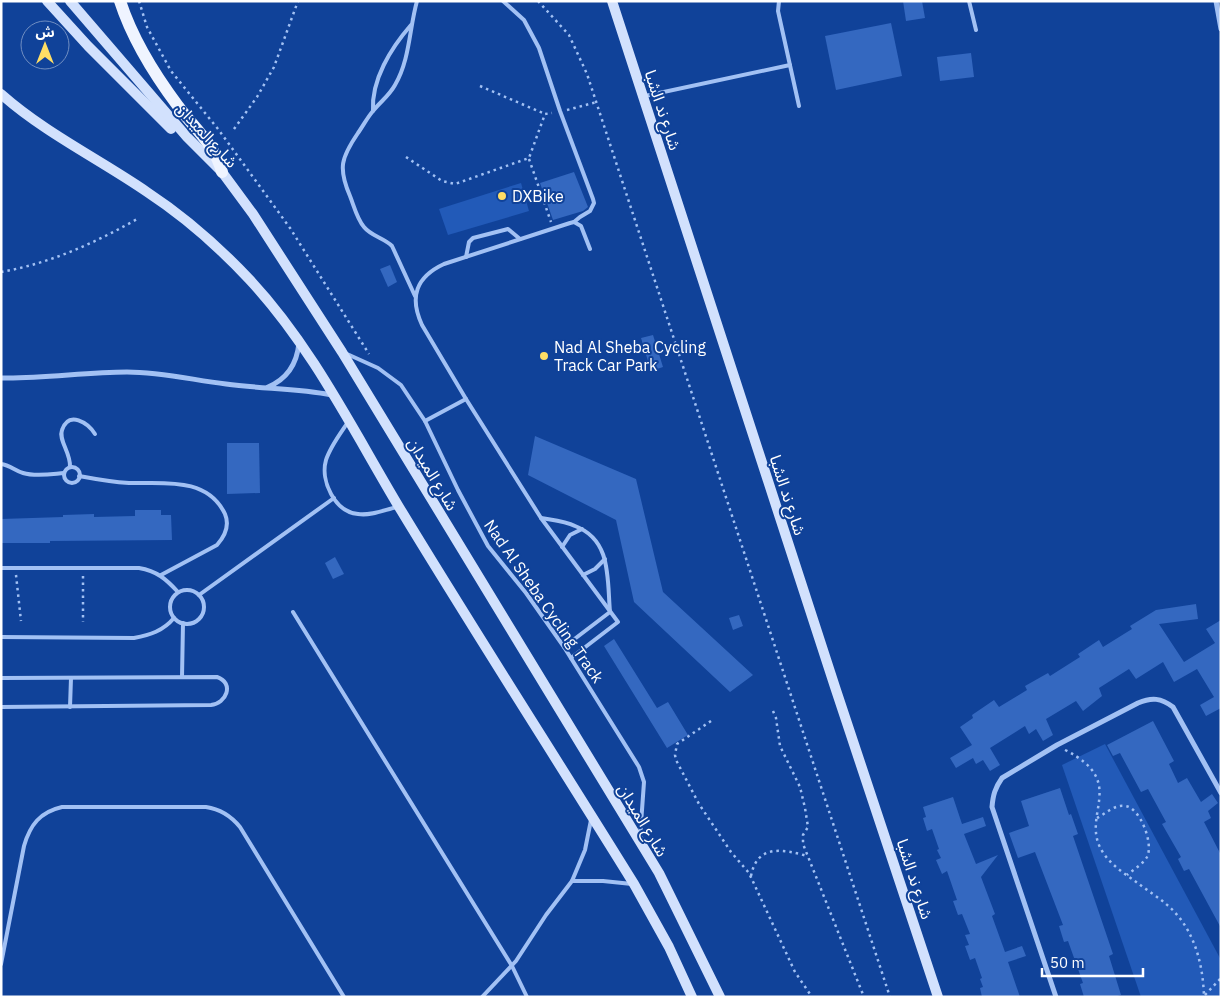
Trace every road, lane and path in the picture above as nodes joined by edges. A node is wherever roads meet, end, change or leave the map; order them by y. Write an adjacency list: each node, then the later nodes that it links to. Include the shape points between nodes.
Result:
1 (47, 1): 26 (street, via 176,133)
2 (70, 1): 26 (street, شارع الميدان)
3 (120, 1): 29 (main road, via 154,70 214,151)
4 (139, 1): 40 (path, via 147,27 171,71 290,228)
5 (298, 1): 25 (path, via 274,67)
6 (417, 1): 13 (lane)
7 (503, 1): 23 (lane, via 530,30)
8 (538, 1): 20 (path, via 569,35)
9 (612, 1): 19 (street, شارع ند الشبا)
10 (779, 1): 16 (lane, via 778,11)
11 (969, 1): 15 (lane)
12 (1216, 1): 14 (street)
13 (411, 25): 22 (lane, via 393,49 377,80); 22 (lane, via 408,52 399,78)
14 (1221, 29)
15 (976, 30)
16 (790, 65): 19 (lane); 21 (lane)
17 (480, 86): 24 (path)
18 (1, 94): 38 (street, via 36,121 146,190 194,227 251,281)
19 (643, 97): 102 (street, شارع ند الشبا)
20 (597, 102): 23 (path); 101 (path)
21 (799, 106)
22 (373, 111): 37 (lane, via 345,152 342,177 360,221 365,229 392,246)
23 (560, 111): 24 (path); 31 (lane, via 594,203 590,211)
24 (545, 114): 28 (path)
25 (234, 128)
26 (187, 137): 29 (street, شارع الميدان)
27 (406, 157): 28 (path, via 442,181 455,184)
28 (529, 158): 32 (path)
29 (222, 172): 39 (street, شارع الميدان, via 254,214)
30 (138, 218): 36 (path, via 57,258)
31 (574, 222): 32 (lane); 34 (lane, via 584,229)
32 (553, 228): 33 (lane)
33 (520, 239): 35 (lane); 35 (lane, via 508,228 474,238 469,242)
34 (590, 249)
35 (466, 257): 37 (lane, via 433,269)
36 (1, 272)
37 (415, 296): 44 (lane, via 422,325)
38 (299, 342): 42 (street, via 297,357 290,370); 43 (street)
39 (342, 352): 40 (lane, Nad Al Sheba Cycling Track); 85 (street, شارع الميدان)
40 (378, 368): 46 (lane, Nad Al Sheba Cycling Track, via 401,385)
41 (1, 378): 42 (street, via 128,372)
42 (265, 388): 43 (street)
43 (333, 395): 45 (street)
44 (466, 399): 46 (lane); 54 (lane)
45 (349, 421): 52 (lane, via 329,453 325,468 326,483); 53 (street)
46 (425, 421): 72 (lane, Nad Al Sheba Cycling Track, via 488,546)
47 (95, 434): 49 (lane, via 88,424 79,420 64,426 61,437)
48 (1, 464): 50 (lane, via 28,474)
49 (70, 467): 50 (lane); 51 (lane, via 78,470)
50 (64, 473): 51 (lane, via 70,482)
51 (79, 476): 61 (lane, via 126,483 182,484 199,489 219,504 227,525 223,539)
52 (334, 498): 53 (lane, via 355,514); 64 (lane)
53 (399, 507): 83 (street)
54 (541, 518): 55 (lane); 56 (lane)
55 (582, 529): 56 (lane, via 570,535); 57 (lane, via 598,541)
56 (562, 547): 62 (lane)
57 (605, 559): 62 (lane); 66 (lane)
58 (1, 568): 59 (lane)
59 (16, 568): 60 (lane); 68 (path)
60 (82, 568): 61 (lane, via 139,568); 69 (path)
61 (161, 575): 63 (lane)
62 (583, 575): 66 (lane)
63 (178, 592): 64 (lane, via 189,590); 67 (lane, via 170,601)
64 (200, 595): 70 (lane, via 204,606 200,617 190,623)
65 (293, 612): 92 (lane)
66 (610, 612): 72 (lane); 73 (lane, via 618,622)
67 (174, 618): 70 (lane); 71 (lane, via 154,634 134,638)
68 (21, 621)
69 (83, 622)
70 (182, 623): 74 (lane)
71 (1, 637)
72 (564, 647): 73 (lane, Nad Al Sheba Cycling Track)
73 (571, 658): 85 (lane, Nad Al Sheba Cycling Track, via 642,774)
74 (182, 677): 76 (lane); 77 (lane, via 220,678 227,687 226,696 220,703 210,705)
75 (1, 678): 76 (lane)
76 (71, 678): 77 (lane)
77 (70, 706): 78 (lane)
78 (1, 707)
79 (773, 711): 86 (path, via 780,746 800,787 808,824 802,841)
80 (711, 721): 88 (path, via 677,744 676,760 699,804)
81 (1057, 745): 82 (street, via 1138,702 1156,699 1173,707); 84 (path, via 1079,756 1094,773 1101,795); 103 (street, via 1002,778 992,796 992,806)
82 (1221, 793)
83 (592, 816): 89 (lane, via 585,850); 90 (street)
84 (1097, 818): 87 (path, via 1095,829 1103,853); 87 (path, via 1121,805 1135,810 1148,837 1150,850 1145,860)
85 (640, 843): 98 (street, شارع الميدان, via 679,912)
86 (807, 856): 88 (path, via 772,850 760,857); 100 (path)
87 (1127, 875): 104 (path, via 1166,904 1187,929 1201,964)
88 (750, 876): 99 (path, via 795,972)
89 (572, 881): 90 (lane); 92 (lane)
90 (634, 884): 97 (street)
91 (1, 964): 94 (lane, via 24,846 29,830 39,817 62,807 206,807 228,815 240,826)
92 (512, 966): 95 (lane); 96 (lane)
93 (1221, 978): 104 (path)
94 (344, 997)
95 (482, 997)
96 (527, 997)
97 (692, 997)
98 (720, 997)
99 (812, 997)
100 (864, 997)
101 (890, 997)
102 (938, 997)
103 (1056, 997)
104 (1204, 997)

